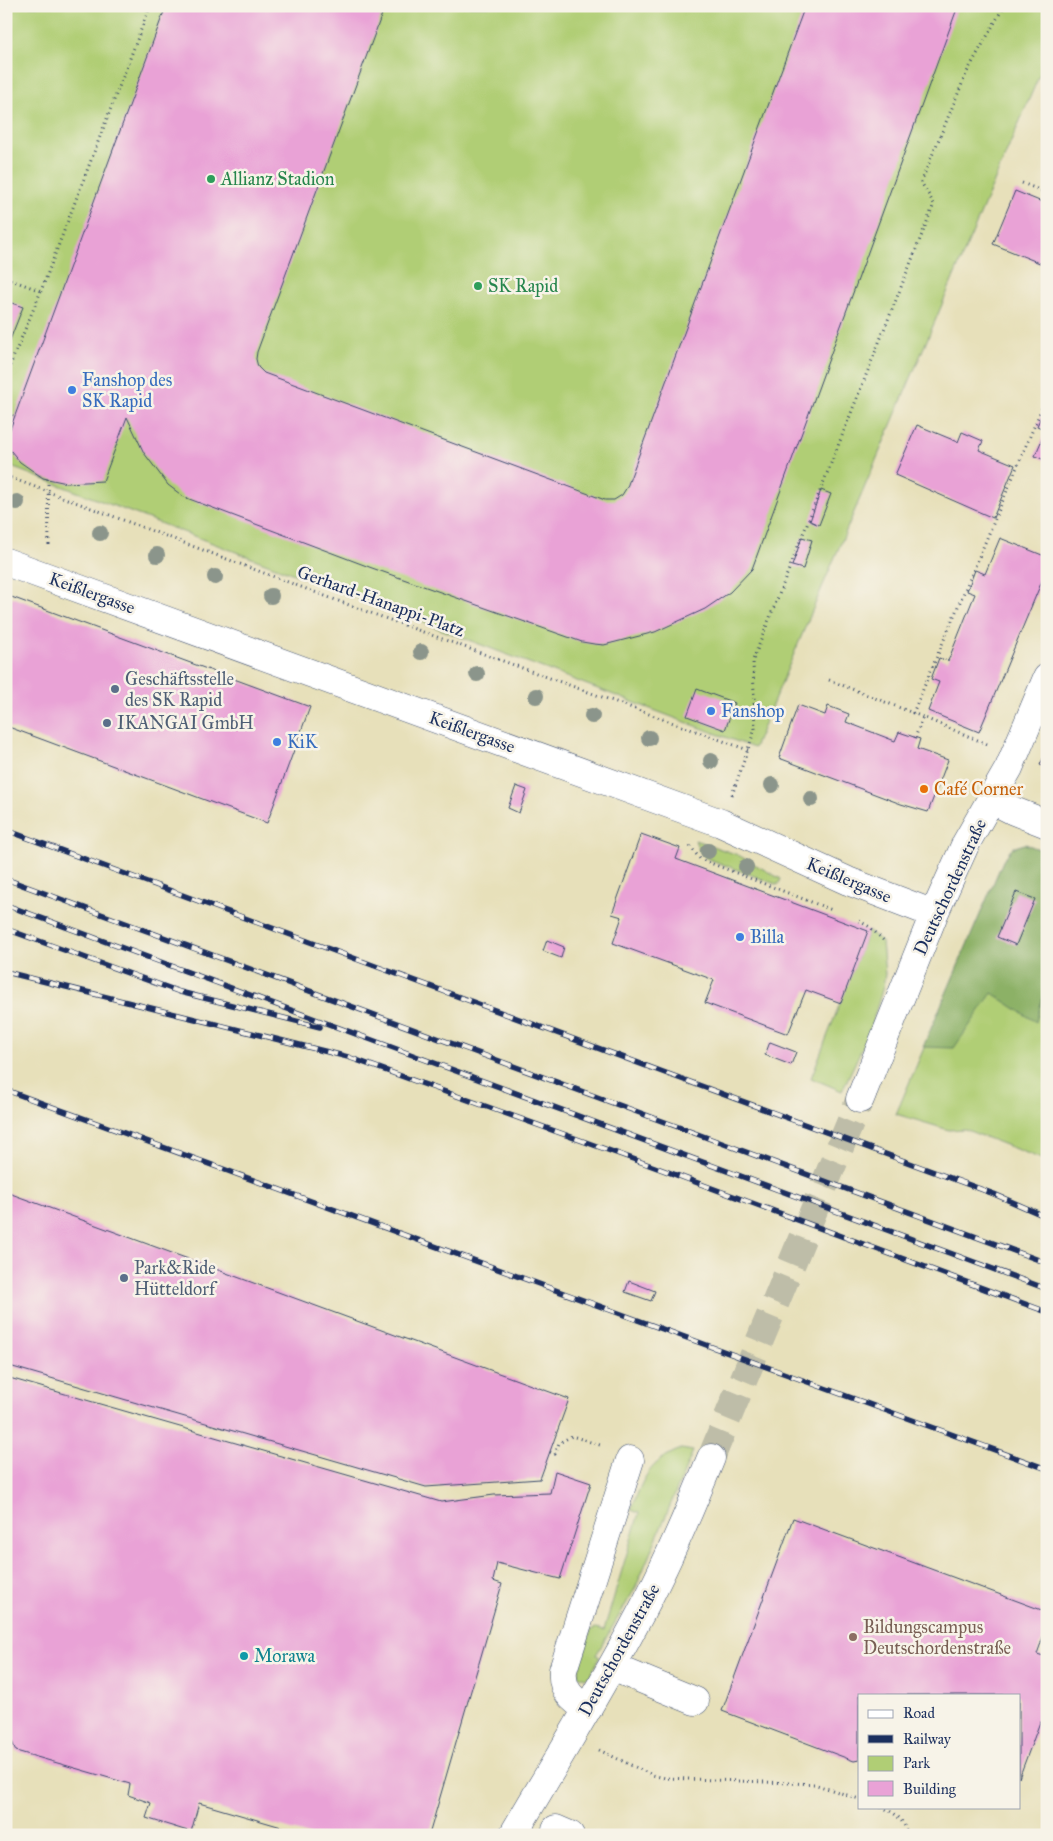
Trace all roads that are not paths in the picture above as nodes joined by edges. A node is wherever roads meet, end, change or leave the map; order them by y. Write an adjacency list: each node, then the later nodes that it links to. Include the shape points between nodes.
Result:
1 (6, 562): 5 (street, Keißlergasse, via 721,824 848,881)
2 (1047, 678): 3 (street, Deutschordenstraße)
3 (992, 800): 4 (street); 5 (street, Deutschordenstraße, via 966,843)
4 (1047, 824)
5 (934, 914): 6 (street, Deutschordenstraße)
6 (860, 1099)
7 (711, 1458): 9 (street, Deutschordenstraße, via 670,1556)
8 (630, 1460): 11 (street, via 563,1670 566,1692)
9 (612, 1668): 10 (street); 11 (street, Deutschordenstraße)
10 (694, 1701)
11 (588, 1709): 12 (street, Deutschordenstraße)
12 (513, 1835)

